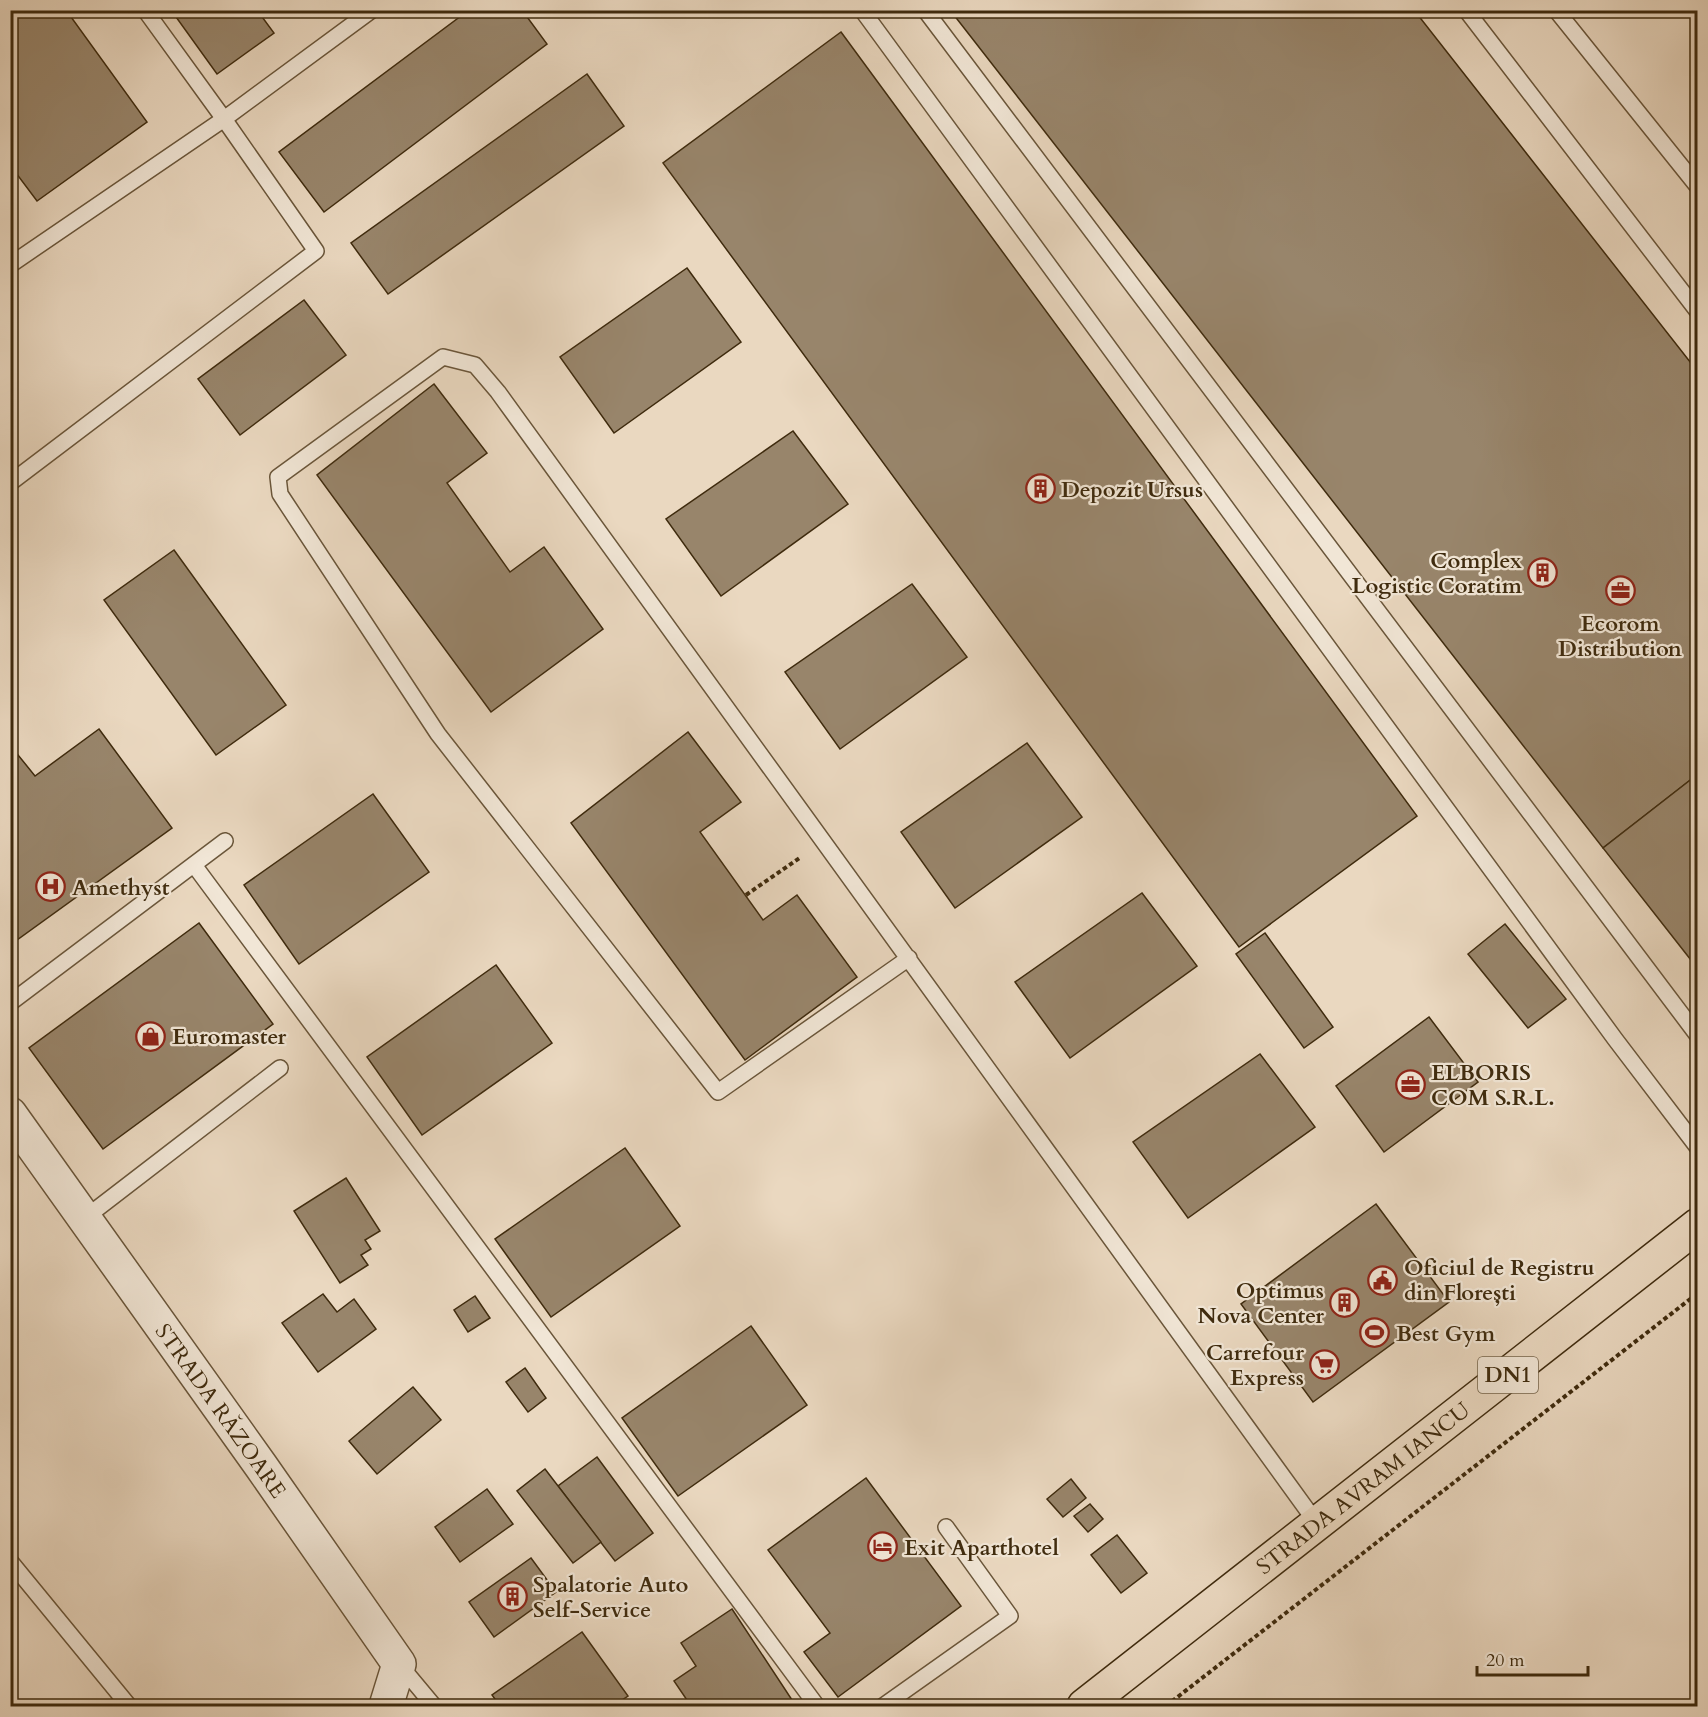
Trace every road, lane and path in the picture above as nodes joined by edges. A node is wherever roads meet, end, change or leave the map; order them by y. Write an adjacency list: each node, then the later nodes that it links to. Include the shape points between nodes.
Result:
1 (145, 10): 7 (lane)
2 (372, 10): 7 (lane)
3 (862, 10): 21 (lane)
4 (925, 10): 18 (lane)
5 (1466, 10): 10 (lane)
6 (1556, 10): 8 (lane)
7 (224, 119): 9 (lane); 11 (lane, via 316,251)
8 (1698, 187)
9 (10, 265)
10 (1698, 312)
11 (10, 483)
12 (824, 841): 15 (path); 16 (lane); 16 (lane, via 475,365 443,357 278,477 280,494 438,734 718,1092)
13 (225, 842): 14 (lane)
14 (194, 865): 17 (lane); 32 (lane)
15 (746, 895)
16 (909, 958): 25 (lane)
17 (10, 1004)
18 (1698, 1036)
19 (280, 1068): 22 (lane)
20 (10, 1114): 22 (street, STRADA RĂZOARE)
21 (1698, 1149)
22 (85, 1218): 28 (street, STRADA RĂZOARE)
23 (1698, 1225): 25 (main road, STRADA AVRAM IANCU / DN1)
24 (1698, 1293): 35 (path)
25 (1318, 1525): 34 (main road, STRADA AVRAM IANCU / DN1)
26 (946, 1527): 33 (lane, via 1010,1616)
27 (10, 1561): 29 (lane)
28 (399, 1664): 30 (street); 31 (lane, STRADA RĂZOARE)
29 (129, 1707)
30 (386, 1707)
31 (434, 1707)
32 (818, 1707)
33 (883, 1707)
34 (1084, 1707)
35 (1166, 1707)

